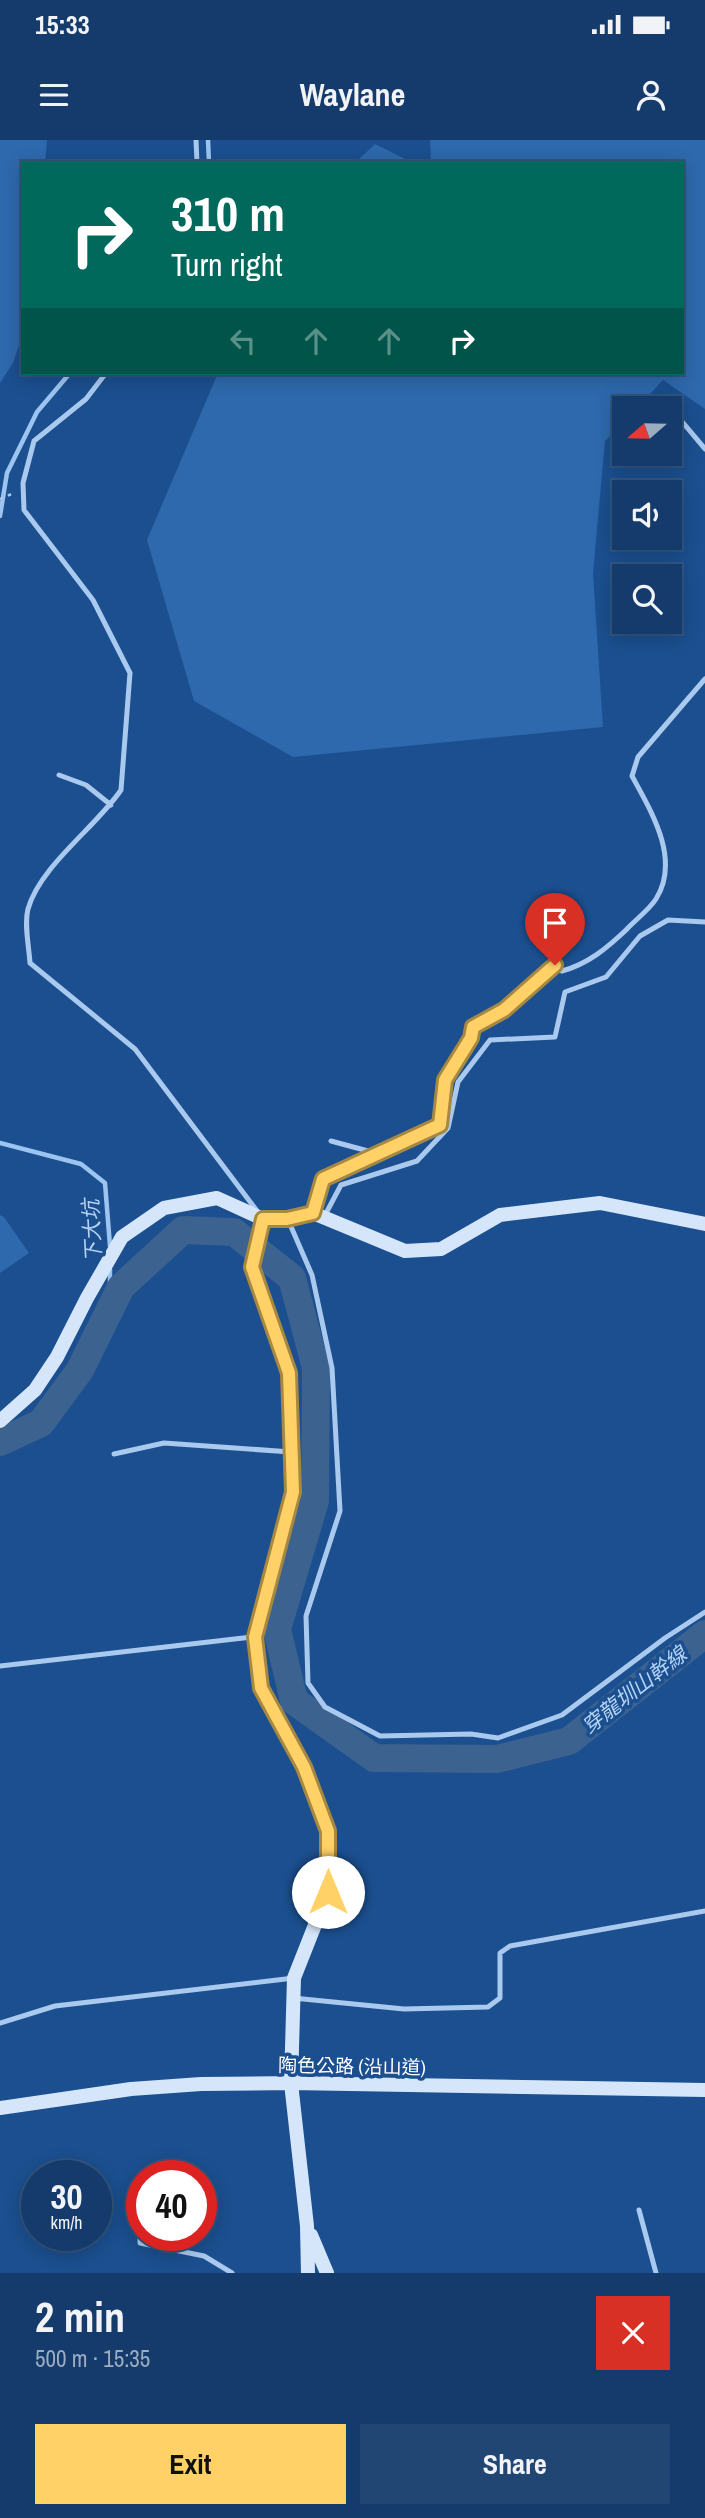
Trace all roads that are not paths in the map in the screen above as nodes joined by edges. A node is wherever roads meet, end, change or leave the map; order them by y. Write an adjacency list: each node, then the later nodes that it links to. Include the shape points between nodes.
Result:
1 (196, 140): 2 (lane)
2 (197, 161)
3 (104, 375): 8 (lane, via 86,399 34,441 23,489 24,510 93,600 130,673 121,790)
4 (682, 422): 5 (lane)
5 (705, 449)
6 (705, 679): 11 (lane, via 638,757 632,776 657,823 667,868 656,899 612,944 581,966 562,971 555,965 504,1010 473,1027 445,1080 440,1125)
7 (59, 775): 8 (lane, via 86,785)
8 (111, 805): 13 (lane, via 40,882 27,910 30,963 135,1049)
9 (705, 922): 12 (lane, via 668,920 640,936 606,977 565,992 555,1037 490,1040 458,1082 448,1128 416,1161 341,1185)
10 (331, 1141): 11 (lane)
11 (380, 1152): 12 (lane, via 323,1179)
12 (319, 1215): 14 (street); 15 (street, via 405,1251 441,1249 500,1215 600,1203)
13 (263, 1219): 14 (street); 16 (street, via 217,1198 164,1208 122,1237 57,1357 35,1390); 17 (street, via 252,1267 289,1373)
14 (287, 1219): 19 (lane, via 312,1275 332,1368 340,1511 306,1616 308,1683 325,1707 380,1735 498,1738 562,1715)
15 (705, 1224)
16 (0, 1421)
17 (292, 1452): 18 (lane, via 164,1443); 20 (street, via 293,1492)
18 (114, 1454)
19 (705, 1612)
20 (255, 1637): 21 (lane); 23 (street, via 261,1688 304,1767 328,1831 328,1892)
21 (0, 1666)
22 (705, 1911): 24 (lane, via 510,1945 500,1953 500,1998 488,2007 404,2009)
23 (294, 1978): 24 (street); 25 (lane, via 55,2006)
24 (293, 1998): 26 (street)
25 (0, 2023)
26 (291, 2083): 27 (street, 陶色公路 (沿山道)); 28 (street, 陶色公路 (沿山道), via 131,2089); 30 (street)
27 (705, 2090)
28 (0, 2108)
29 (639, 2210): 35 (lane)
30 (307, 2226): 33 (street); 34 (street)
31 (179, 2251): 32 (lane, via 204,2256)
32 (232, 2273)
33 (308, 2273)
34 (327, 2273)
35 (656, 2273)

